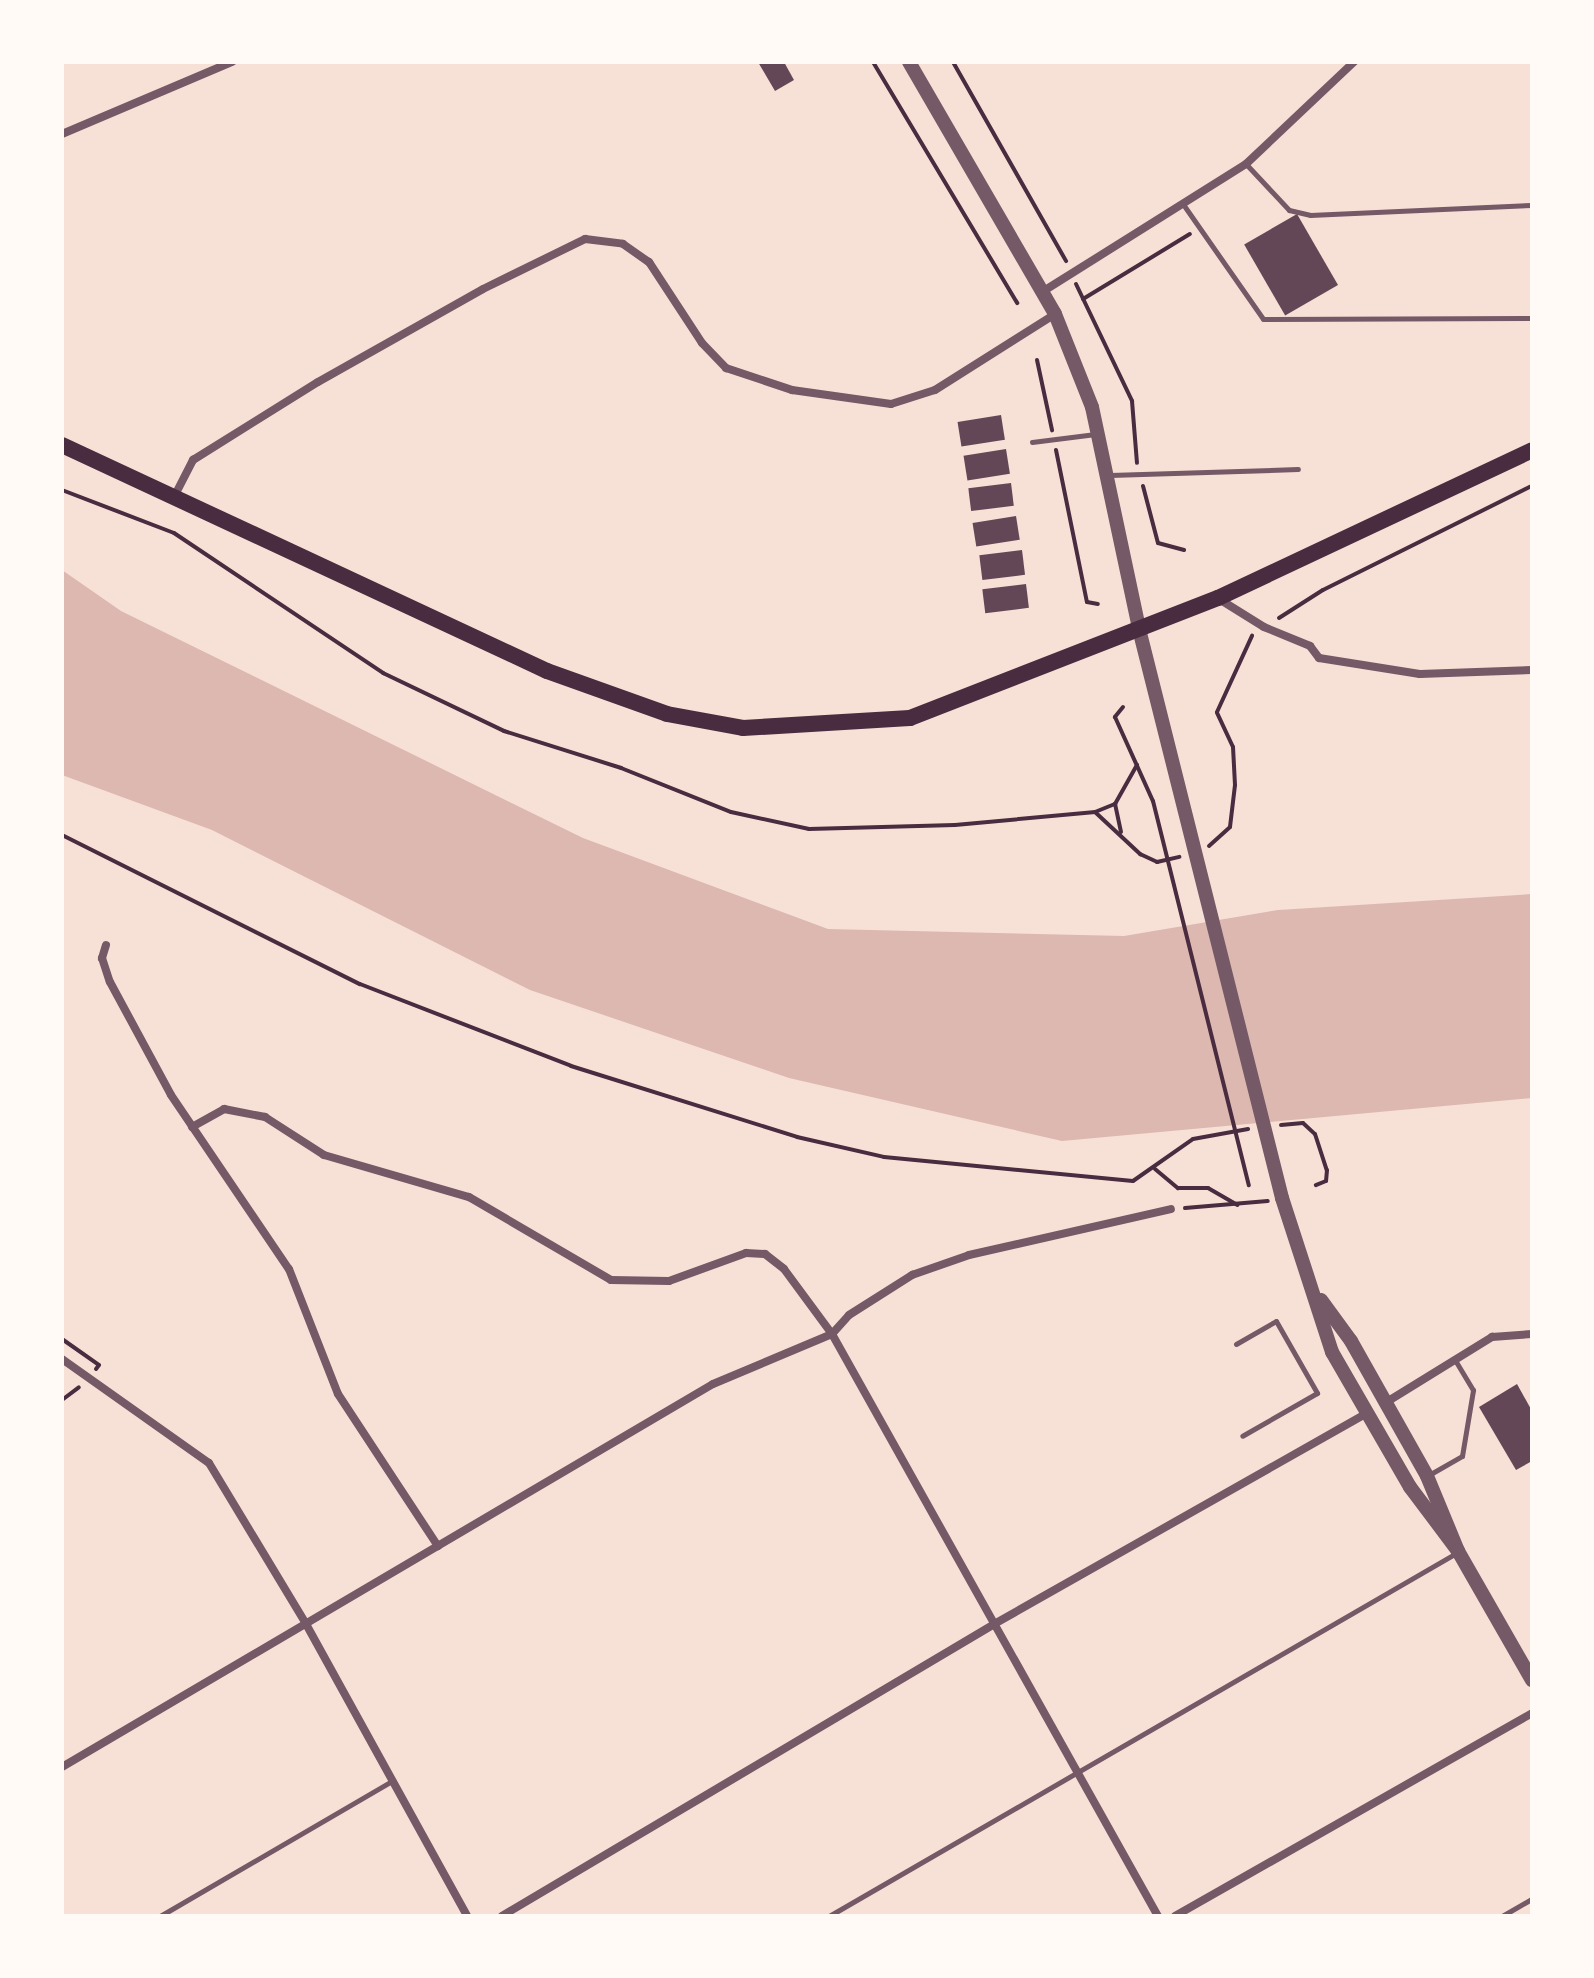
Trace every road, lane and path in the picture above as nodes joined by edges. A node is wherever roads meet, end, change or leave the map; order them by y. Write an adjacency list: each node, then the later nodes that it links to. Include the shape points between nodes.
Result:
1 (232, 62): 6 (street)
2 (873, 62): 14 (path)
3 (909, 62): 12 (street)
4 (953, 62): 11 (path)
5 (1354, 62): 7 (street)
6 (62, 134)
7 (1246, 164): 8 (lane, via 1289,210 1310,215); 9 (street)
8 (1532, 205)
9 (1185, 207): 10 (lane); 11 (street)
10 (1199, 229): 13 (path); 16 (lane, via 1263,319)
11 (1072, 274): 12 (street); 13 (path)
12 (1042, 292): 15 (street)
13 (1083, 299): 24 (path, via 1132,401)
14 (1017, 303)
15 (1055, 314): 18 (street); 28 (street, via 935,390 891,404 792,390 726,368 702,343 649,262 623,244 585,239 483,289 193,460)
16 (1532, 318)
17 (1037, 360): 19 (path)
18 (1097, 434): 19 (lane); 25 (street)
19 (1054, 439): 20 (lane); 31 (path, via 1087,602)
20 (1032, 442)
21 (62, 445): 28 (main road)
22 (1532, 450): 30 (main road)
23 (1298, 469): 24 (lane)
24 (1140, 474): 25 (lane); 29 (path, via 1158,543)
25 (1105, 476): 33 (street)
26 (1532, 486): 32 (path, via 1323,590)
27 (62, 490): 38 (path, via 174,533 383,673 504,731 621,768 731,812 809,829 955,825)
28 (174, 498): 33 (main road, via 547,671 667,714 743,728 910,718)
29 (1184, 550)
30 (1218, 598): 32 (street); 33 (main road)
31 (1098, 604)
32 (1264, 627): 34 (street, via 1310,646 1319,658 1420,674); 41 (path, via 1247,640 1217,712 1233,747 1235,785 1230,827)
33 (1139, 629): 50 (street)
34 (1532, 670)
35 (1123, 707): 36 (path, via 1115,717)
36 (1137, 765): 37 (path); 48 (path, via 1153,801)
37 (1115, 804): 38 (path); 40 (path)
38 (1095, 812): 40 (path)
39 (62, 835): 47 (path, via 360,984 571,1066 797,1137 884,1157 1133,1181)
40 (1122, 835): 42 (path, via 1140,854 1157,862)
41 (1202, 850)
42 (1192, 855)
43 (106, 945): 45 (street, via 102,958 110,982)
44 (1274, 1126): 49 (path, via 1303,1123 1315,1134 1327,1170 1326,1181)
45 (192, 1127): 54 (street, via 224,1109 265,1117 324,1155 469,1197 611,1280 651,1284 729,1256 765,1254 801,1287); 63 (street, via 289,1269 338,1394)
46 (1259, 1127): 47 (path, via 1193,1139)
47 (1155, 1169): 51 (path, via 1178,1188 1208,1188)
48 (1249, 1185)
49 (1316, 1185)
50 (1282, 1198): 51 (path); 53 (street)
51 (1239, 1206): 52 (path)
52 (1171, 1209): 54 (street, via 969,1255 912,1275 858,1308)
53 (1314, 1289): 59 (street); 60 (street, via 1332,1352)
54 (832, 1334): 63 (street, via 713,1384); 65 (street)
55 (1532, 1334): 58 (street, via 1492,1337)
56 (1236, 1344): 61 (lane, via 1276,1321 1317,1393)
57 (62, 1359): 66 (street, via 209,1463)
58 (1455, 1359): 59 (street); 62 (lane, via 1473,1390 1462,1456)
59 (1385, 1403): 62 (street)
60 (1367, 1413): 64 (street, via 1410,1487); 65 (street)
61 (1242, 1436)
62 (1427, 1476): 64 (street)
63 (438, 1546): 66 (street)
64 (1458, 1551): 67 (street); 70 (lane)
65 (996, 1623): 70 (street); 75 (street)
66 (306, 1624): 69 (street); 71 (street)
67 (1532, 1680)
68 (1532, 1713): 78 (street)
69 (62, 1767)
70 (1075, 1773): 76 (lane); 77 (street)
71 (390, 1782): 73 (lane); 74 (street)
72 (1532, 1899): 79 (lane)
73 (160, 1916)
74 (467, 1916)
75 (502, 1916)
76 (829, 1916)
77 (1158, 1916)
78 (1175, 1916)
79 (1502, 1916)

